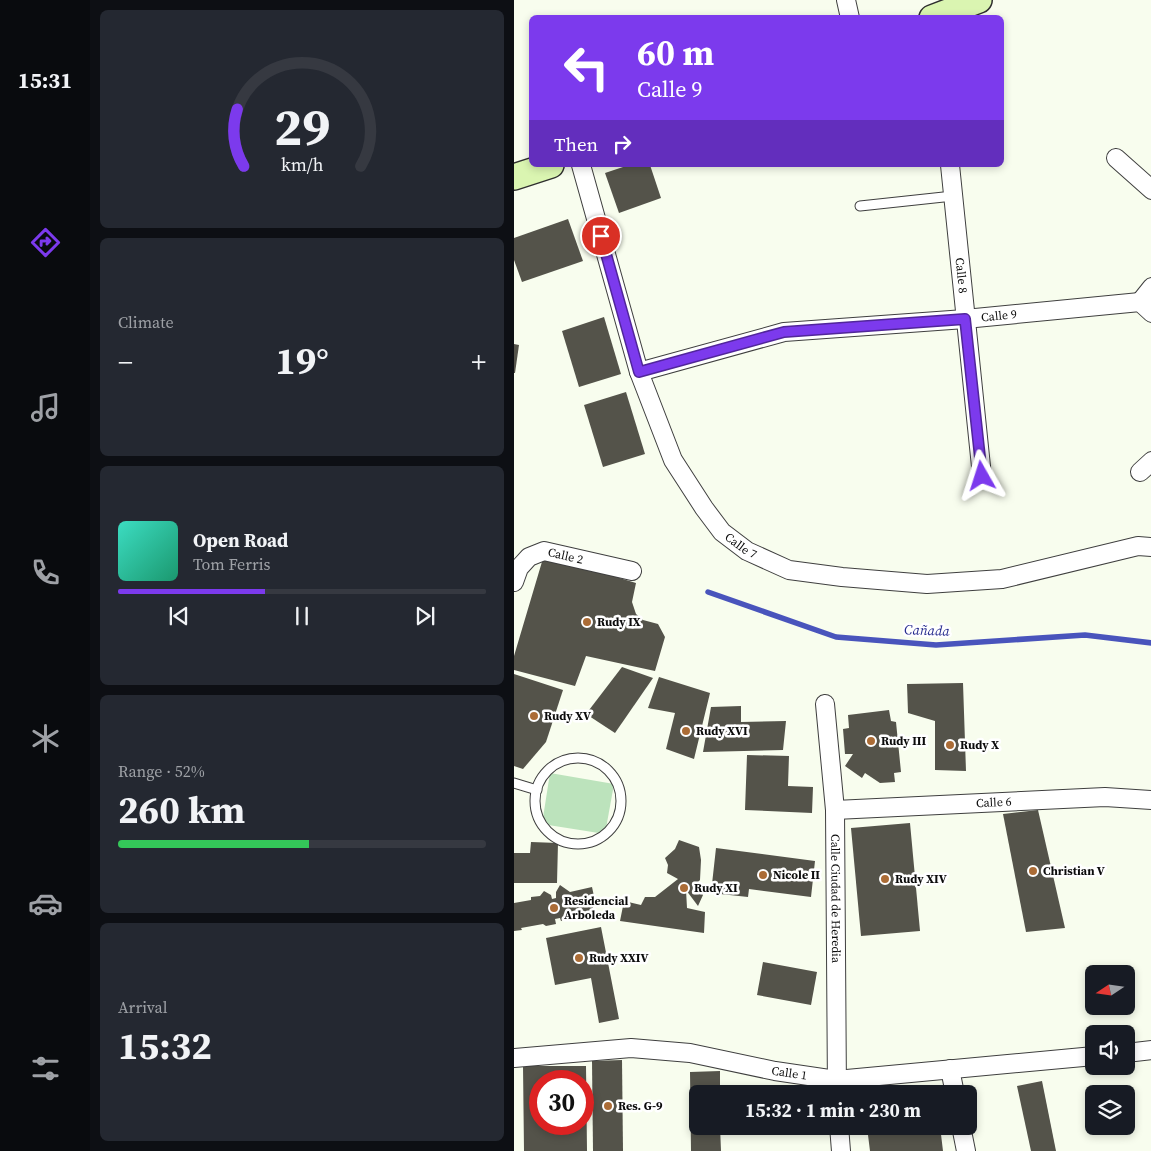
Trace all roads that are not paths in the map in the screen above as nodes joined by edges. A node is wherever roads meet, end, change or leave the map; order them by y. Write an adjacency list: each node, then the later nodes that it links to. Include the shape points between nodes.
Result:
1 (846, 0): 3 (street)
2 (979, 0): 4 (main road)
3 (849, 15)
4 (940, 15)
5 (1116, 158): 10 (street)
6 (545, 167): 9 (main road)
7 (582, 167): 16 (street, Calle 7)
8 (950, 167): 11 (street, Calle 8)
9 (514, 177)
10 (1151, 190)
11 (953, 196): 12 (lane); 15 (street, Calle 8)
12 (860, 206)
13 (1151, 287): 14 (street)
14 (1145, 308): 15 (street, Calle 9)
15 (965, 319): 16 (street, Calle 9, via 784,332); 17 (street, Calle 8)
16 (639, 372): 18 (street, Calle 7, via 673,460 708,514 722,532 747,551 789,570 936,583 1002,579 1138,546)
17 (982, 476)
18 (1151, 548)
19 (632, 571): 20 (street, Calle 2, via 544,551 529,557 519,568)
20 (514, 582)
21 (825, 704): 25 (street, Calle Ciudad de Heredia)
22 (514, 783): 23 (lane)
23 (537, 790): 23 (lane, via 536,812 546,830 569,843 597,840 617,821 621,808 617,781 608,769 581,757 566,759 553,766 543,776)
24 (1151, 800): 25 (street, Calle 6, via 1105,797)
25 (835, 810): 32 (street, Calle Ciudad de Heredia)
26 (1151, 1050): 27 (street)
27 (1135, 1051)
28 (1085, 1057): 30 (street, Calle 1)
29 (514, 1058): 31 (street, Calle 1, via 631,1048 690,1053)
30 (950, 1069): 33 (street, Calle 1); 34 (street)
31 (828, 1085)
32 (836, 1085)
33 (849, 1085)
34 (953, 1085)
35 (840, 1135): 37 (street)
36 (963, 1135): 38 (street)
37 (841, 1151)
38 (966, 1151)

